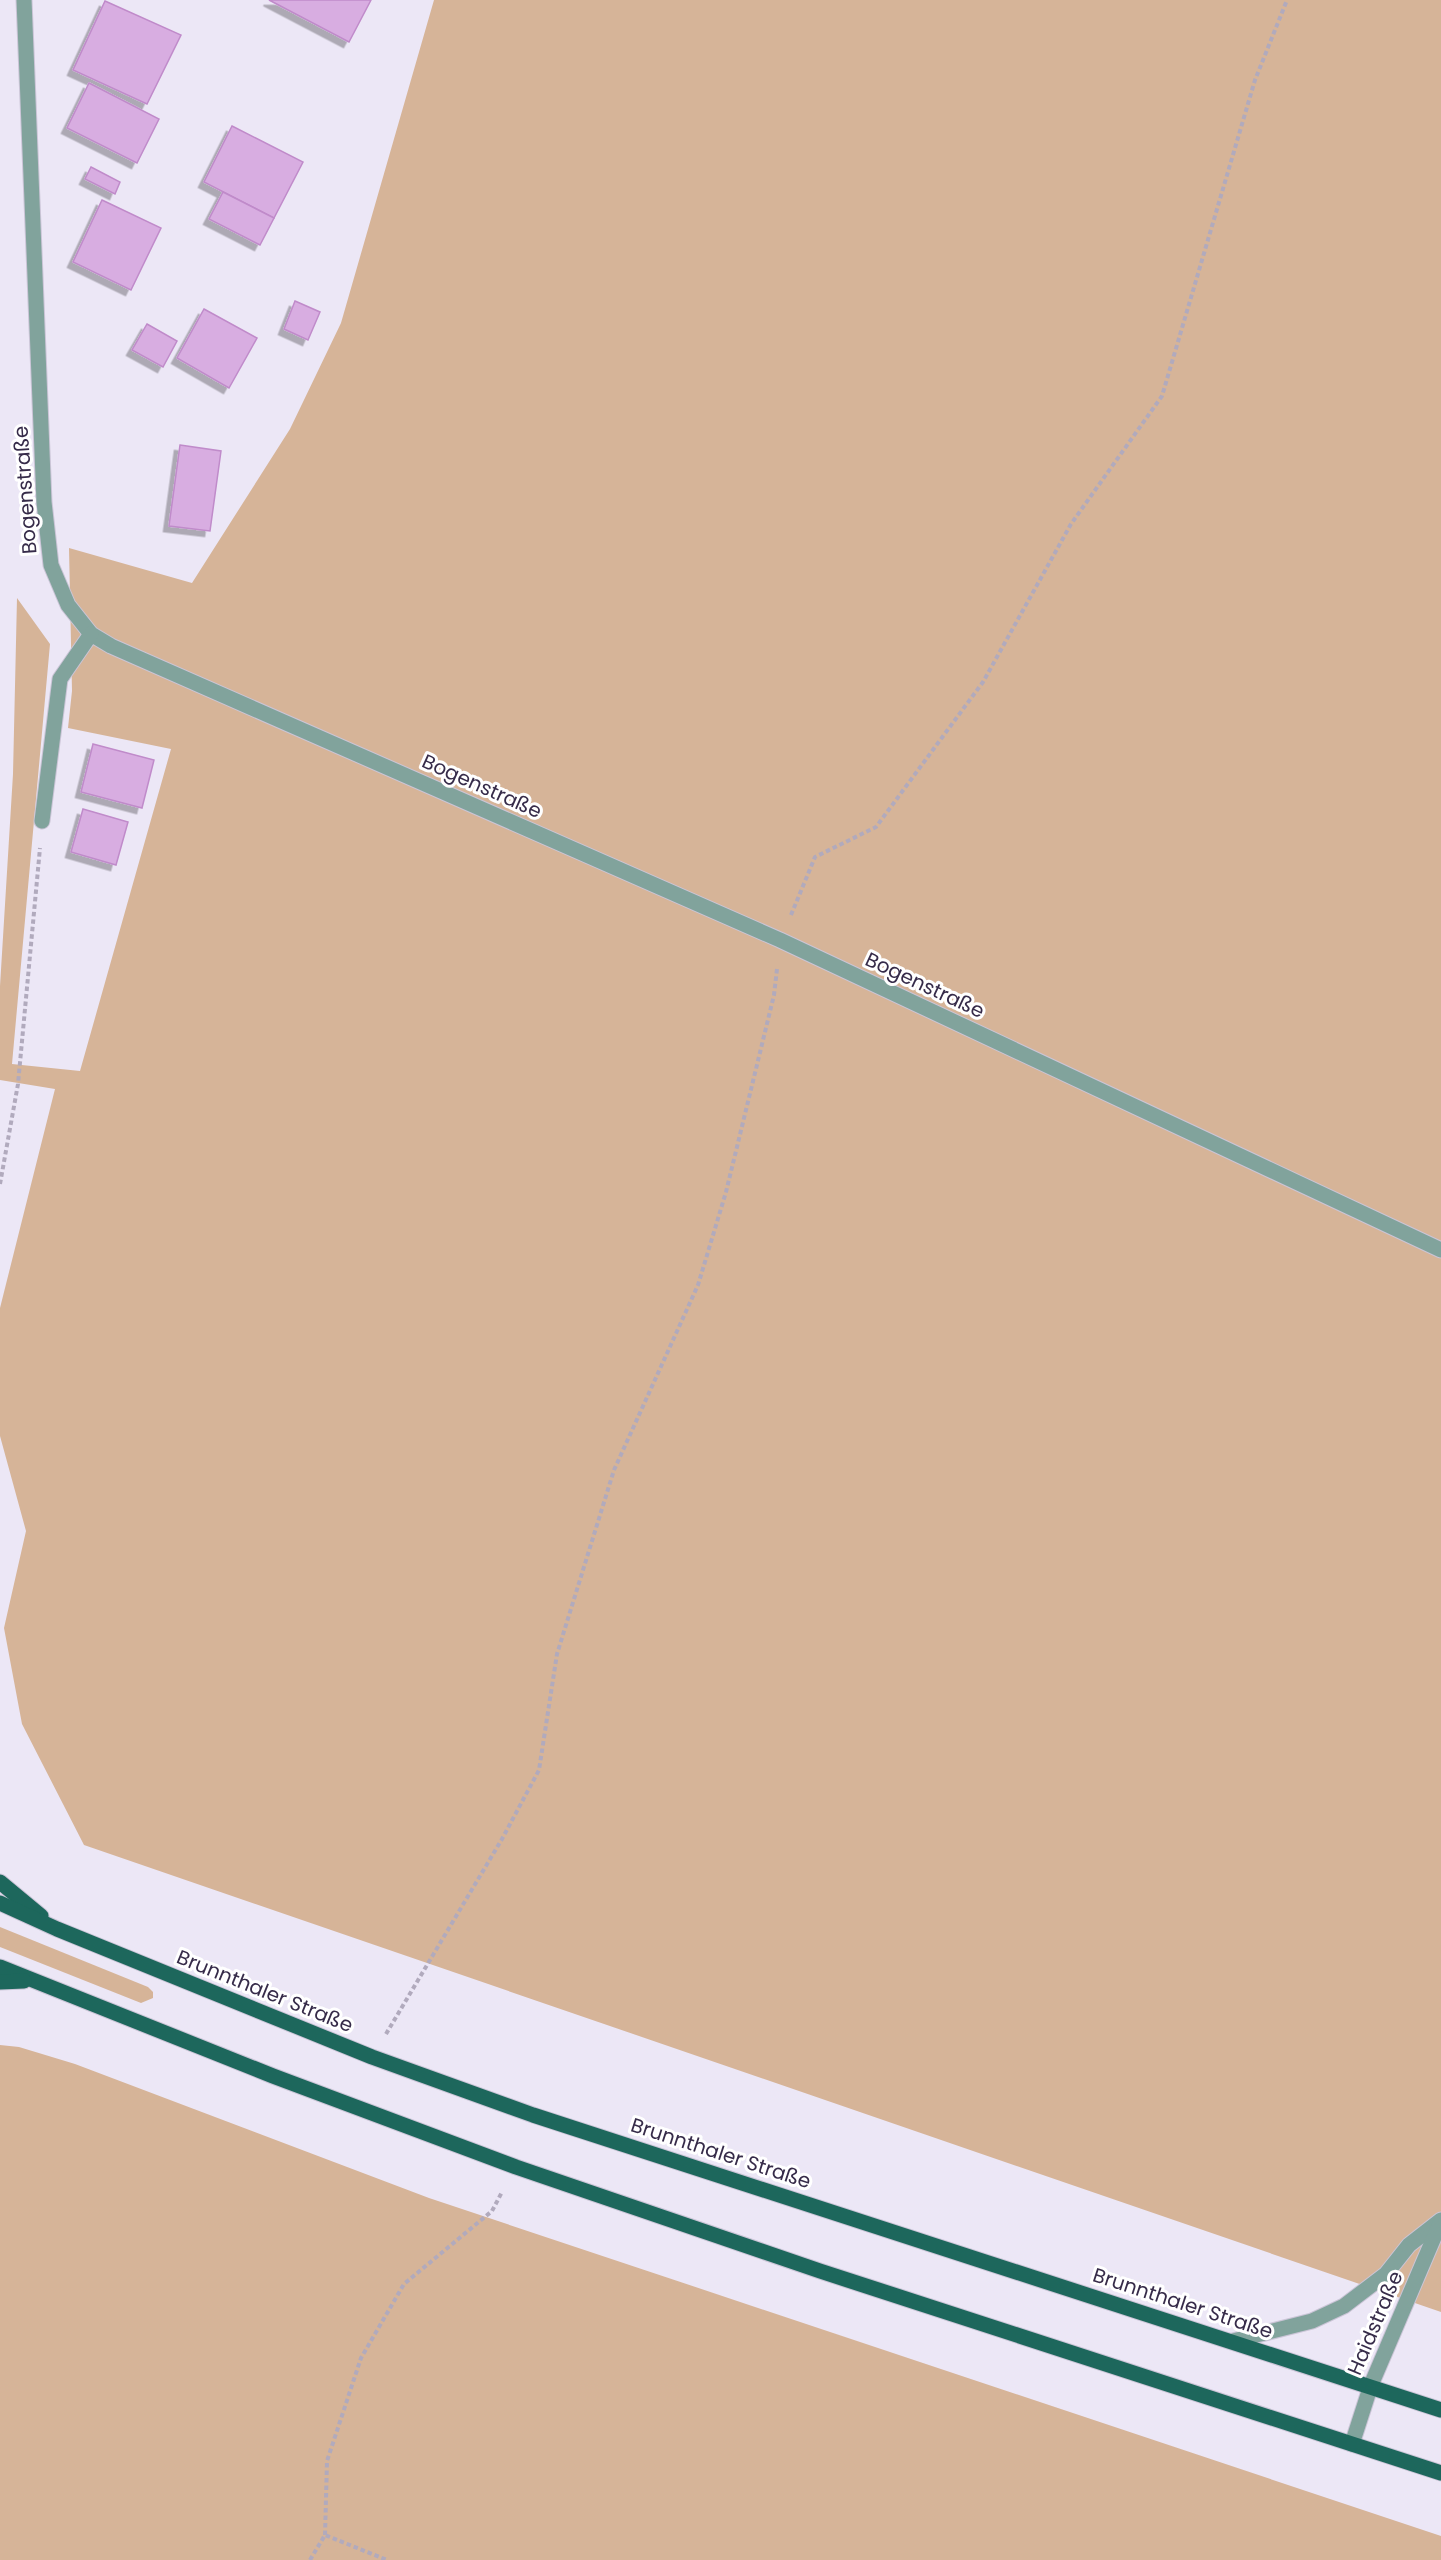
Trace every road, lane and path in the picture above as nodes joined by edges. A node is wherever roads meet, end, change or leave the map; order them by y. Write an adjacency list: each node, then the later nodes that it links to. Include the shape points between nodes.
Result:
1 (24, 0): 3 (street, Bogenstraße, via 44,502 51,565 68,605)
2 (1287, 0): 5 (path, via 1255,80 1162,396 1071,524 983,681 876,827 814,857)
3 (91, 634): 4 (street, via 60,679); 5 (street, Bogenstraße)
4 (42, 821): 6 (path, via 18,1084)
5 (780, 940): 7 (street, Bogenstraße); 14 (path, via 774,996 726,1192 698,1285 614,1470 557,1654 539,1770)
6 (0, 1184)
7 (1441, 1250)
8 (0, 1882): 10 (main road)
9 (0, 1903): 10 (main road, Brunnthaler Straße)
10 (57, 1929): 14 (main road, Brunnthaler Straße)
11 (0, 1967): 12 (main road)
12 (30, 1981): 13 (main road); 20 (main road, via 516,2167 820,2271)
13 (0, 1982)
14 (372, 2058): 17 (main road, Brunnthaler Straße, via 533,2115)
15 (481, 2217): 22 (path, via 404,2284 361,2358 327,2461)
16 (1441, 2220): 17 (street, Haidstraße, via 1409,2245 1386,2274 1344,2306 1312,2321); 18 (street, Haidstraße)
17 (1233, 2341): 18 (main road, Brunnthaler Straße)
18 (1371, 2385): 19 (main road, Brunnthaler Straße); 20 (street, Haidstraße)
19 (1441, 2410)
20 (1352, 2444): 21 (main road)
21 (1441, 2473)
22 (325, 2535): 23 (path); 24 (path)
23 (310, 2560)
24 (387, 2560)

